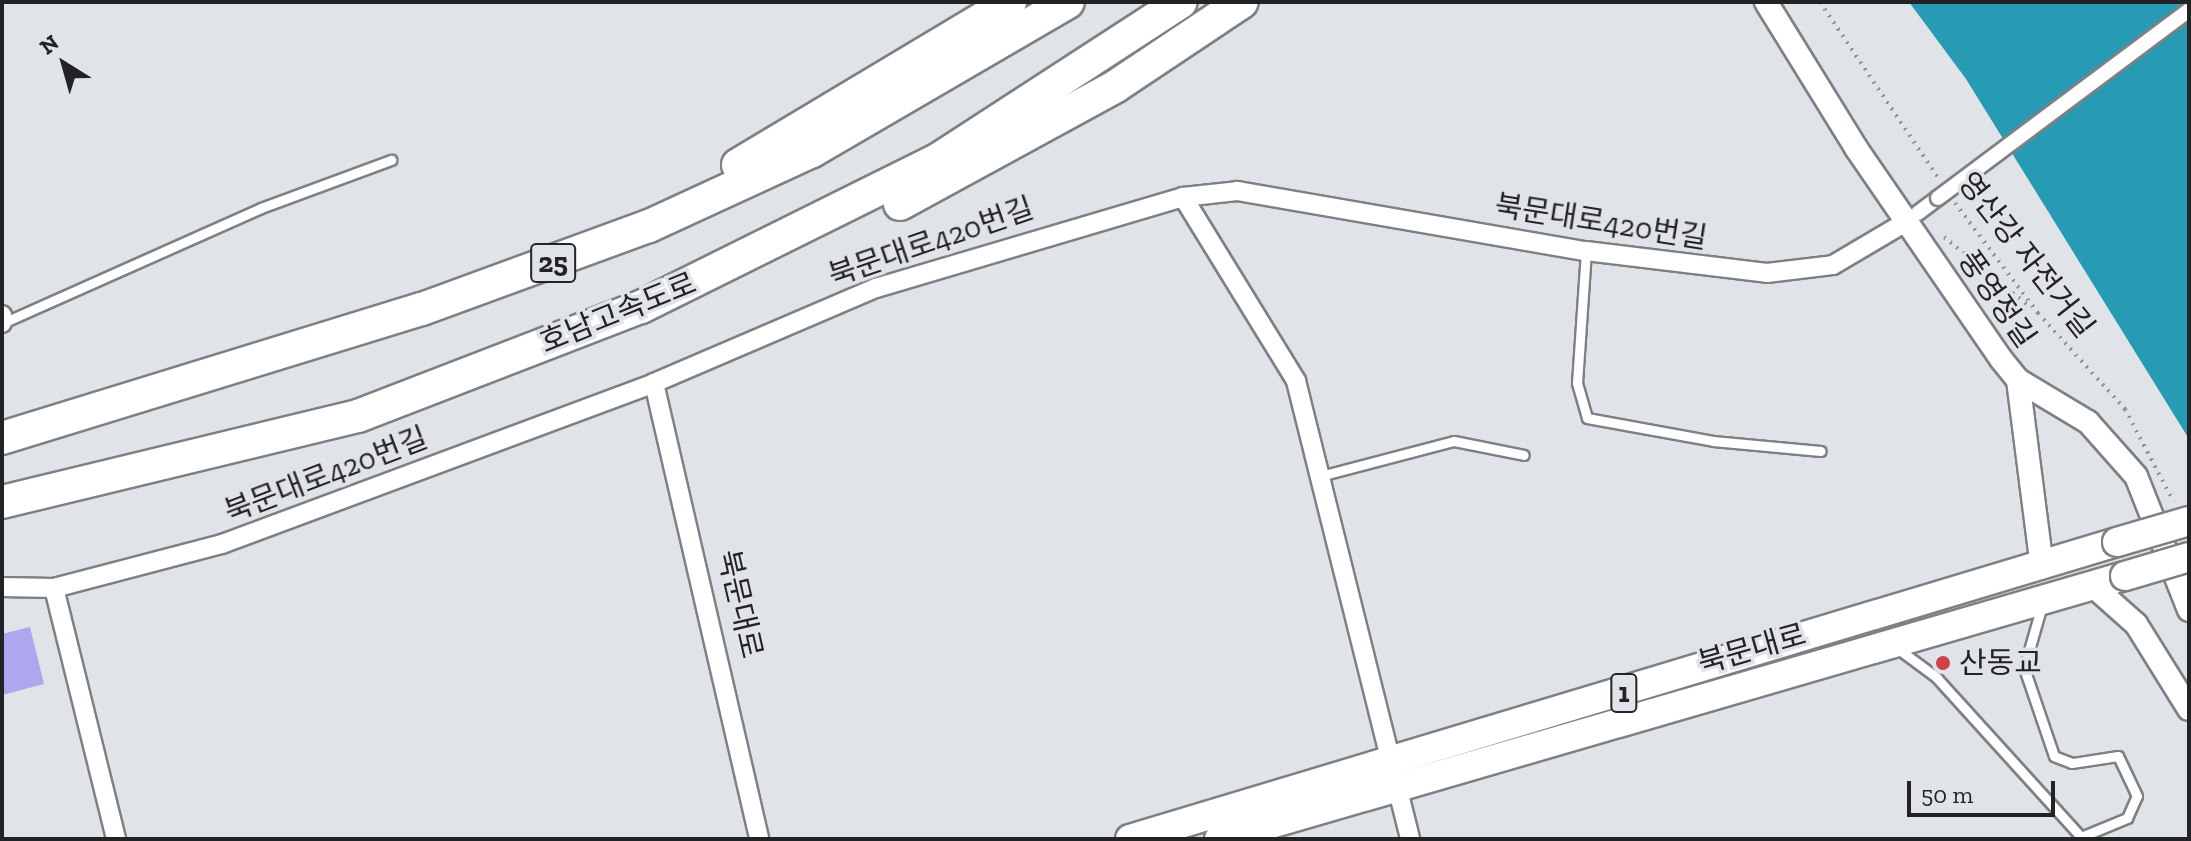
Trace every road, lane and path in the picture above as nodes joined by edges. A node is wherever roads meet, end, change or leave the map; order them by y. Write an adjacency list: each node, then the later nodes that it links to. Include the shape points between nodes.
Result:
1 (1010, 2): 16 (highway, via 683,191 377,304)
2 (1068, 2): 18 (highway, 25, via 812,151 649,226 422,309)
3 (1181, 2): 17 (highway, 호남고속도로 / 25, via 939,159 746,259)
4 (1242, 2): 17 (highway, via 1015,145 812,248 635,329 515,373)
5 (1766, 2): 10 (street, 풍영정길)
6 (1820, 2): 12 (path, 영산강 자전거길, via 1976,235)
7 (2189, 10): 10 (street, bridge)
8 (391, 160): 13 (lane, via 261,208)
9 (1183, 197): 11 (street, 북문대로420번길, via 1237,191); 15 (street, 북문대로420번길, via 876,288); 21 (street, via 1296,381)
10 (1912, 218): 11 (street, 북문대로420번길, via 1833,265 1802,273 1723,270); 12 (path); 14 (street, 풍영정길)
11 (1586, 251): 19 (lane, via 1577,383 1587,418 1713,441)
12 (2038, 313): 23 (path, 영산강 자전거길, via 2134,422)
13 (3, 320)
14 (2018, 380): 25 (street); 30 (street, 풍영정길, via 2088,422 2136,476)
15 (654, 383): 28 (street, 북문대로420번길, via 222,544); 35 (street, 북문대로)
16 (2, 416)
17 (358, 416): 22 (highway, 호남고속도로 / 25)
18 (2, 438)
19 (1821, 451)
20 (1524, 455): 21 (lane, via 1454,441)
21 (1324, 475): 33 (street)
22 (2, 502)
23 (2183, 516): 25 (main road, 북문대로 / 1, bridge)
24 (2189, 557): 26 (main road, 북문대로 / 1, bridge)
25 (2042, 567): 33 (main road, 북문대로 / 1)
26 (2092, 585): 29 (main road, 북문대로 / 1); 32 (street, via 2136,624)
27 (2, 587): 28 (street, 북문대로420번길)
28 (54, 588): 34 (street)
29 (2044, 599): 31 (main road, 북문대로 / 1); 31 (lane, via 2024,668 2054,756 2072,763 2118,756 2137,796 2127,818 2081,837 1936,677)
30 (2189, 610)
31 (1891, 644): 33 (main road, 북문대로 / 1)
32 (2189, 709)
33 (1395, 775): 36 (main road, 북문대로 / 1); 37 (main road, 북문대로 / 1); 38 (street)
34 (116, 839)
35 (759, 839)
36 (1130, 839)
37 (1219, 839)
38 (1410, 839)

